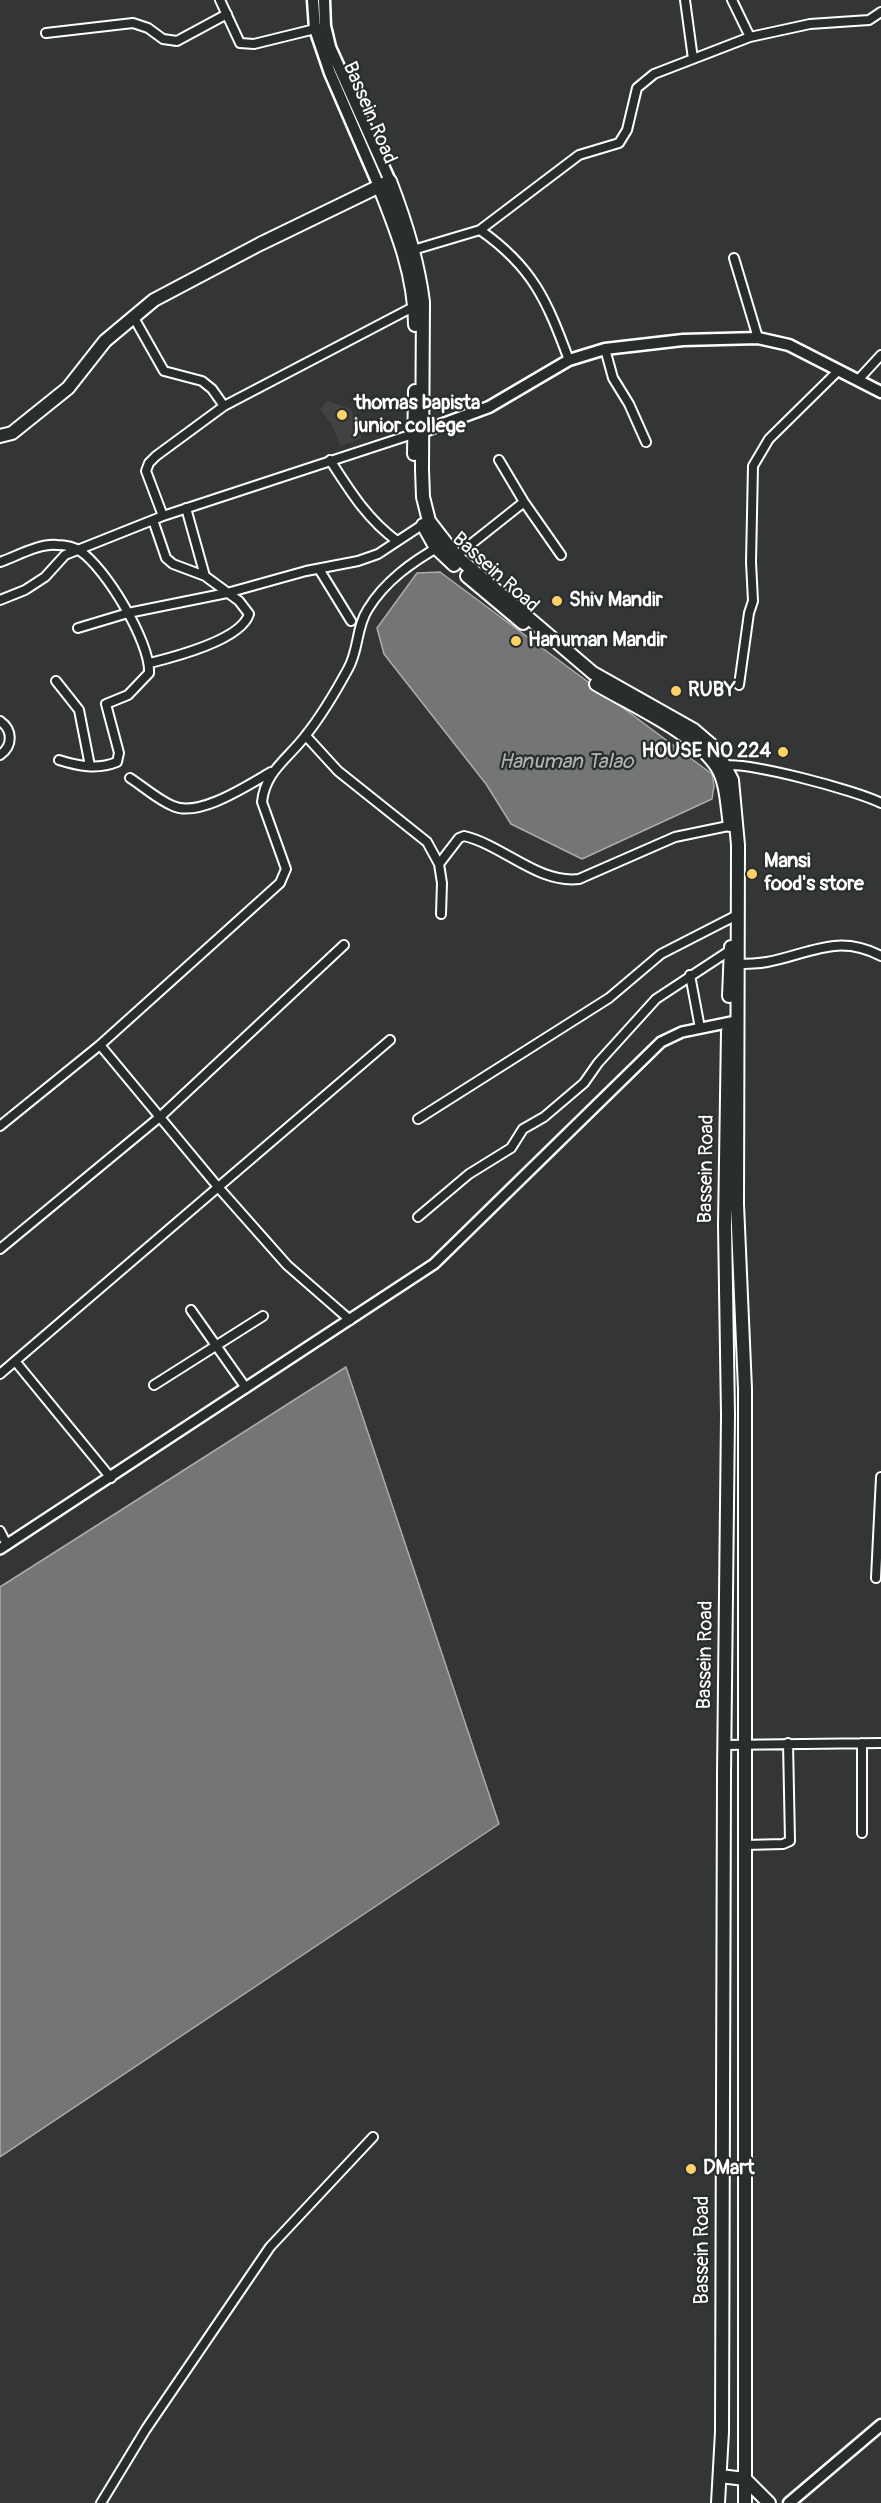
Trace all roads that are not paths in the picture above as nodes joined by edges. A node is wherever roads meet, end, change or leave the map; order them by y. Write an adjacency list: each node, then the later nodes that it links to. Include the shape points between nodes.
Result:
1 (220, 0): 7 (street)
2 (313, 0): 8 (main road, Bassein Road)
3 (324, 0): 8 (main road, Bassein Road)
4 (685, 0): 11 (street)
5 (732, 0): 10 (street)
6 (881, 12): 10 (street, via 868,20 810,24)
7 (227, 14): 8 (street, via 240,43 254,44); 9 (street, via 177,41 163,39 133,23)
8 (320, 27): 12 (main road, Bassein Road, via 330,73)
9 (46, 33)
10 (750, 37): 11 (street)
11 (693, 59): 13 (street, via 654,74 637,88 627,130 619,143 579,155)
12 (384, 183): 14 (main road, via 406,224); 16 (main road, Bassein Road); 17 (main road, via 195,276 154,300)
13 (480, 230): 14 (street); 21 (street, via 525,268 544,297)
14 (413, 250): 16 (main road)
15 (734, 258): 18 (street)
16 (419, 304): 25 (street); 26 (main road)
17 (134, 318): 25 (street, via 165,371 202,381); 27 (main road, via 105,340 68,388 12,433)
18 (758, 338): 19 (main road, via 683,340); 22 (main road, via 789,345)
19 (605, 349): 21 (main road); 28 (street, via 613,378)
20 (881, 355): 23 (street)
21 (569, 360): 26 (main road, via 489,406)
22 (838, 370): 23 (main road); 51 (street, via 769,439 753,466 753,601)
23 (858, 380): 24 (main road)
24 (881, 392)
25 (224, 406): 33 (street, via 149,463 146,471)
26 (419, 432): 29 (street); 35 (main road)
27 (0, 436)
28 (646, 442)
29 (330, 460): 32 (street); 36 (street, via 376,526)
30 (499, 460): 31 (street)
31 (524, 502): 39 (street); 40 (street)
32 (186, 508): 33 (street); 43 (street)
33 (163, 516): 34 (street)
34 (153, 520): 38 (street); 43 (street, via 166,558)
35 (426, 523): 36 (street); 37 (main road)
36 (397, 541): 42 (street, via 378,555)
37 (440, 545): 40 (main road); 53 (street, via 409,564 367,609 349,668); 57 (main road, Bassein Road, via 582,675 669,726)
38 (78, 550): 41 (street, via 56,544); 45 (street, via 65,555 45,577 26,590); 46 (street, via 94,564)
39 (561, 555)
40 (456, 556): 57 (main road, via 593,673 694,730 715,748)
41 (0, 562)
42 (319, 568): 44 (street); 47 (street)
43 (205, 576): 44 (street)
44 (227, 593): 46 (street); 49 (street, via 246,608 247,620 228,635 191,652)
45 (0, 600)
46 (128, 613): 48 (street); 49 (street)
47 (351, 621)
48 (78, 628)
49 (150, 663): 56 (street, via 149,673 128,694 106,704 119,753 117,762)
50 (56, 681): 56 (street, via 79,710)
51 (739, 685)
52 (0, 721): 54 (street, via 11,735 9,746)
53 (306, 736): 58 (street); 62 (street, via 338,771 427,842)
54 (0, 754)
55 (59, 760): 56 (street)
56 (90, 766)
57 (721, 766): 60 (street, via 773,772); 61 (main road, Bassein Road, via 732,780)
58 (271, 772): 59 (street, via 207,805 187,809 173,807); 73 (street, via 262,802 286,869 280,883)
59 (130, 778)
60 (881, 803)
61 (734, 824): 62 (street, via 675,837 579,879 565,881 464,836); 64 (main road, Bassein Road)
62 (439, 864): 63 (street)
63 (441, 914)
64 (736, 916): 66 (main road, Bassein Road); 75 (street, via 661,954 609,998)
65 (344, 945): 74 (street)
66 (735, 947): 68 (main road, Bassein Road); 69 (street)
67 (881, 956): 68 (street, via 854,946 818,947 766,962)
68 (735, 964): 70 (main road, Bassein Road)
69 (690, 975): 71 (street); 78 (street, via 657,999 584,1083 544,1117 523,1129 511,1148 469,1174)
70 (732, 1022): 71 (street); 92 (main road, Bassein Road, via 725,1226); 93 (main road, Bassein Road, via 745,1389)
71 (700, 1028): 82 (street, via 661,1042 434,1264)
72 (390, 1040): 77 (street)
73 (100, 1045): 74 (street); 76 (street)
74 (161, 1116): 77 (street); 79 (street)
75 (418, 1119)
76 (0, 1126)
77 (218, 1187): 82 (street, via 287,1265); 84 (street)
78 (418, 1216)
79 (0, 1250)
80 (190, 1310): 83 (street)
81 (263, 1316): 83 (street)
82 (350, 1320): 87 (street)
83 (216, 1345): 86 (street); 87 (street)
84 (15, 1361): 85 (street); 89 (street)
85 (0, 1374)
86 (154, 1385)
87 (246, 1388): 89 (street)
88 (881, 1477): 94 (street)
89 (111, 1478): 91 (street)
90 (0, 1531): 91 (street)
91 (3, 1547)
92 (726, 1548): 93 (main road); 99 (main road, Bassein Road)
93 (745, 1548): 95 (main road, Bassein Road)
94 (876, 1578)
95 (746, 1743): 96 (street); 99 (street); 101 (main road, Bassein Road)
96 (788, 1743): 97 (street); 101 (street, via 790,1841)
97 (862, 1743): 98 (street); 100 (street)
98 (881, 1743)
99 (724, 1745): 104 (main road, Bassein Road)
100 (862, 1833)
101 (745, 1845): 103 (main road, Bassein Road)
102 (374, 2137): 110 (street, via 270,2247 146,2429)
103 (744, 2224): 104 (main road); 105 (main road, Bassein Road)
104 (723, 2225): 106 (main road, Bassein Road)
105 (744, 2325): 106 (main road); 109 (main road, Bassein Road)
106 (722, 2326): 108 (main road, Bassein Road)
107 (881, 2425): 114 (main road)
108 (720, 2476): 109 (main road); 111 (main road, Bassein Road)
109 (745, 2479): 112 (main road, Bassein Road); 113 (main road)
110 (101, 2503)
111 (718, 2503)
112 (745, 2503)
113 (769, 2503)
114 (789, 2503)

